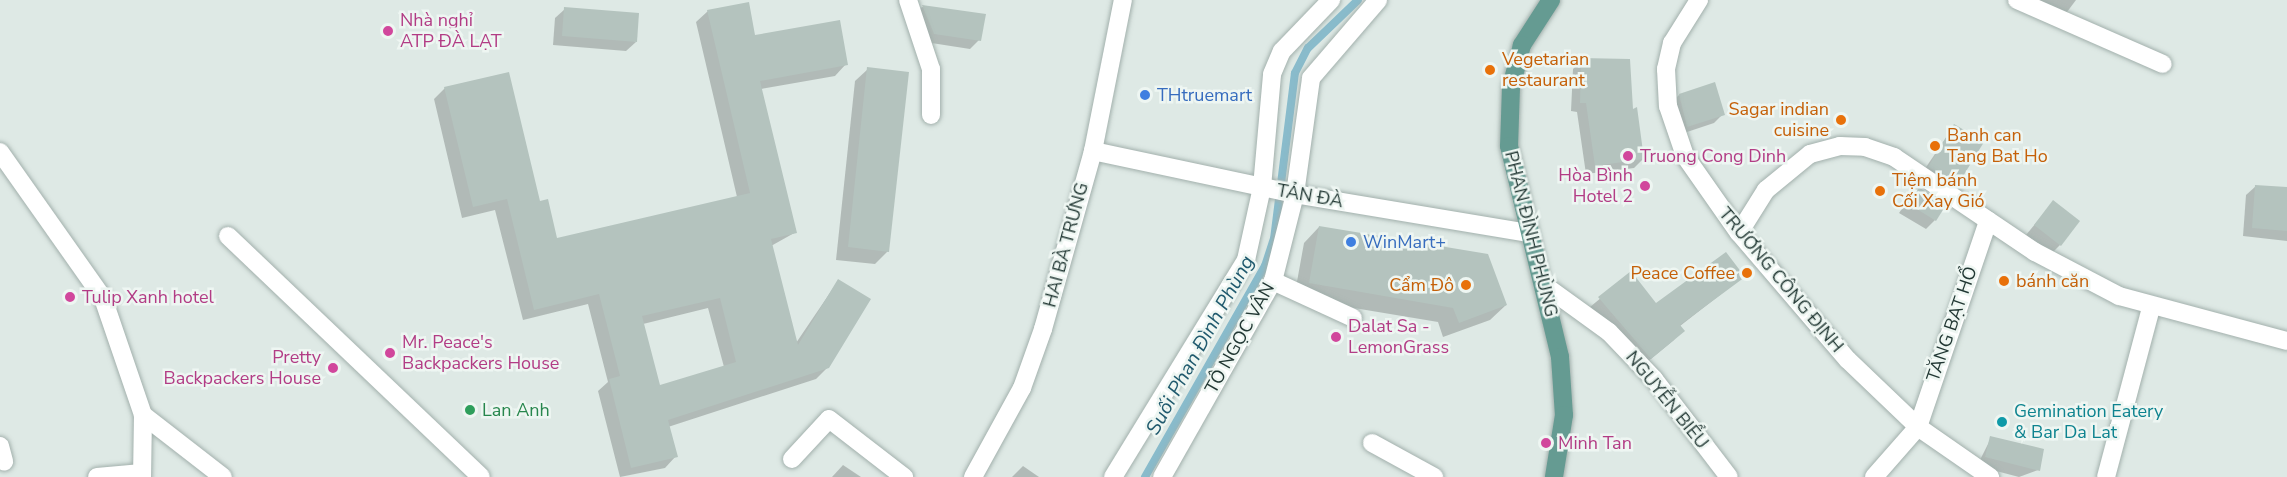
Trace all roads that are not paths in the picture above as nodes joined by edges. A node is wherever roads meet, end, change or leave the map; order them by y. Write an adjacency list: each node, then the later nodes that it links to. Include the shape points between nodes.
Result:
1 (908, 0): 9 (street, via 931,69)
2 (1123, 0): 10 (street, HAI BÀ TRƯNG)
3 (1331, 0): 12 (street, TÔ NGỌC VÂN, via 1289,42 1272,74)
4 (1378, 0): 13 (street, TÔ NGỌC VÂN, via 1311,78)
5 (1551, 0): 15 (main road, PHAN ĐÌNH PHÙNG, via 1521,45 1511,87 1509,146)
6 (1699, 0): 16 (street, TRƯƠNG CÔNG ĐỊNH, via 1672,43 1666,69 1668,105 1685,156)
7 (2017, 0): 8 (street)
8 (2163, 64)
9 (931, 115)
10 (1093, 151): 12 (street, TẢN ĐÀ); 32 (street, HAI BÀ TRƯNG, via 1022,388)
11 (0, 152): 23 (street, via 103,298)
12 (1262, 187): 13 (street, TẢN ĐÀ); 33 (street, TÔ NGỌC VÂN, via 1246,260)
13 (1295, 194): 15 (street, TẢN ĐÀ); 18 (street, TÔ NGỌC VÂN)
14 (1988, 221): 16 (street, via 1894,158 1840,146 1809,154 1789,168 1766,190); 20 (street, via 2083,279); 24 (street, TĂNG BẠT HỔ)
15 (1528, 233): 19 (main road, PHAN ĐÌNH PHÙNG)
16 (1739, 233): 24 (street, TRƯƠNG CÔNG ĐỊNH, via 1848,360)
17 (228, 236): 30 (street)
18 (1273, 281): 21 (street); 34 (street, TÔ NGỌC VÂN)
19 (1544, 285): 36 (main road, PHAN ĐÌNH PHÙNG, via 1560,357 1563,404); 37 (street, NGUYỄN BIỂU, via 1609,332 1654,379)
20 (2151, 308): 22 (street); 40 (street)
21 (1353, 318)
22 (2287, 342)
23 (143, 415): 27 (street); 29 (street)
24 (1918, 427): 38 (street); 39 (street, TRƯƠNG CÔNG ĐỊNH)
25 (1372, 443): 35 (street)
26 (792, 459): 31 (street, via 829,419)
27 (142, 475): 28 (street)
28 (97, 477)
29 (222, 477)
30 (481, 477)
31 (904, 477)
32 (973, 477)
33 (1113, 477)
34 (1162, 477)
35 (1434, 477)
36 (1554, 477)
37 (1729, 477)
38 (1874, 477)
39 (1990, 477)
40 (2106, 477)

